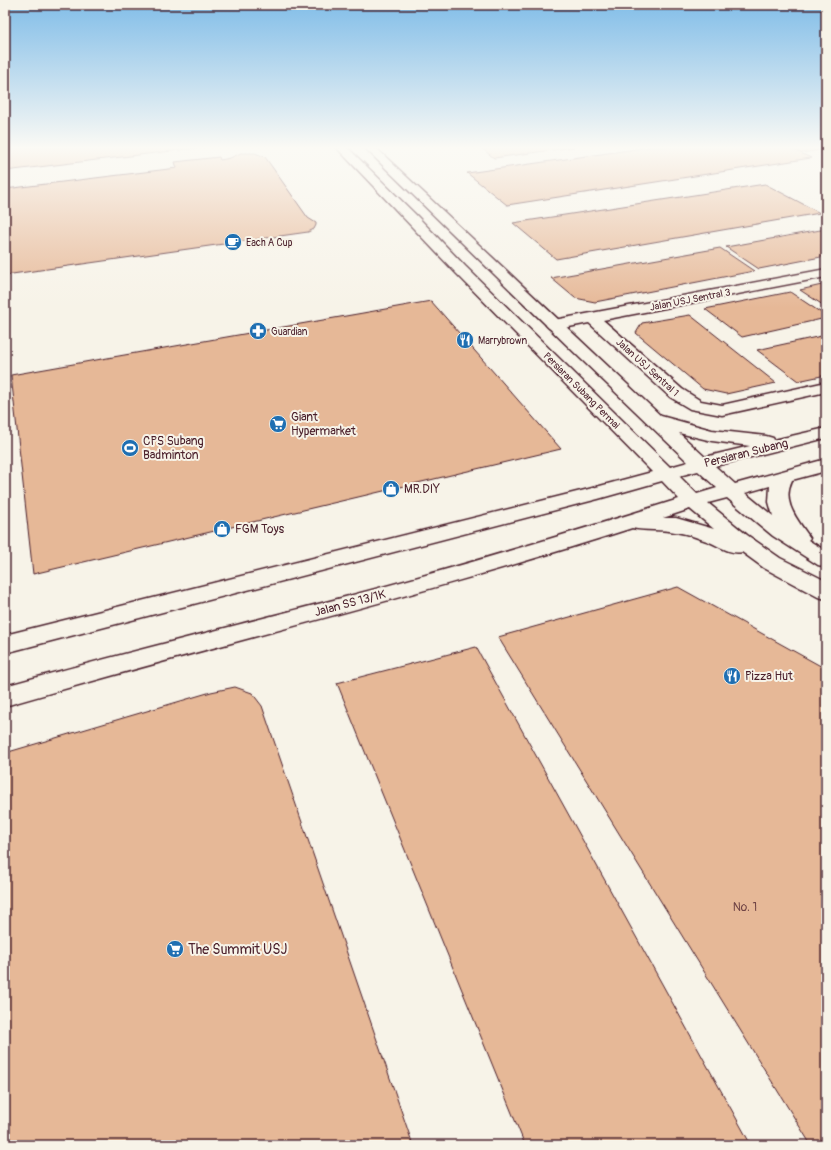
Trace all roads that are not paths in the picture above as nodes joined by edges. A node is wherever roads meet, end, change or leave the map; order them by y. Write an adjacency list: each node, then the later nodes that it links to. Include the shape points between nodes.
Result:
1 (395, 201): 12 (main road, Persiaran Subang Permai)
2 (425, 201): 5 (main road)
3 (826, 274): 4 (main road, Jalan USJ Sentral 3)
4 (592, 318): 5 (main road, Jalan USJ Sentral 3); 6 (main road, Jalan USJ Sentral 1, via 684,400 696,405 722,410)
5 (554, 325): 7 (main road)
6 (826, 387)
7 (644, 411): 9 (main road, via 660,421 683,429 735,439); 10 (main road)
8 (826, 433): 9 (main road, Persiaran Subang)
9 (785, 443): 10 (main road, Persiaran Subang)
10 (701, 464): 12 (main road, Persiaran Subang); 14 (main road)
11 (826, 466): 13 (main road)
12 (666, 474): 15 (main road, Persiaran Subang Permai); 20 (main road)
13 (784, 476): 14 (main road); 17 (main road, via 779,490 779,502 784,517 794,532)
14 (730, 491): 15 (main road); 17 (main road, via 788,537)
15 (693, 501): 16 (main road, Jalan SS 13/1K); 18 (main road, Persiaran Subang Permai)
16 (625, 523): 18 (main road, via 676,525 723,539); 21 (main road, Jalan SS 13/1K, via 350,604)
17 (818, 555)
18 (772, 563): 19 (main road, Persiaran Subang Permai)
19 (826, 591)
20 (5, 644)
21 (5, 696)

